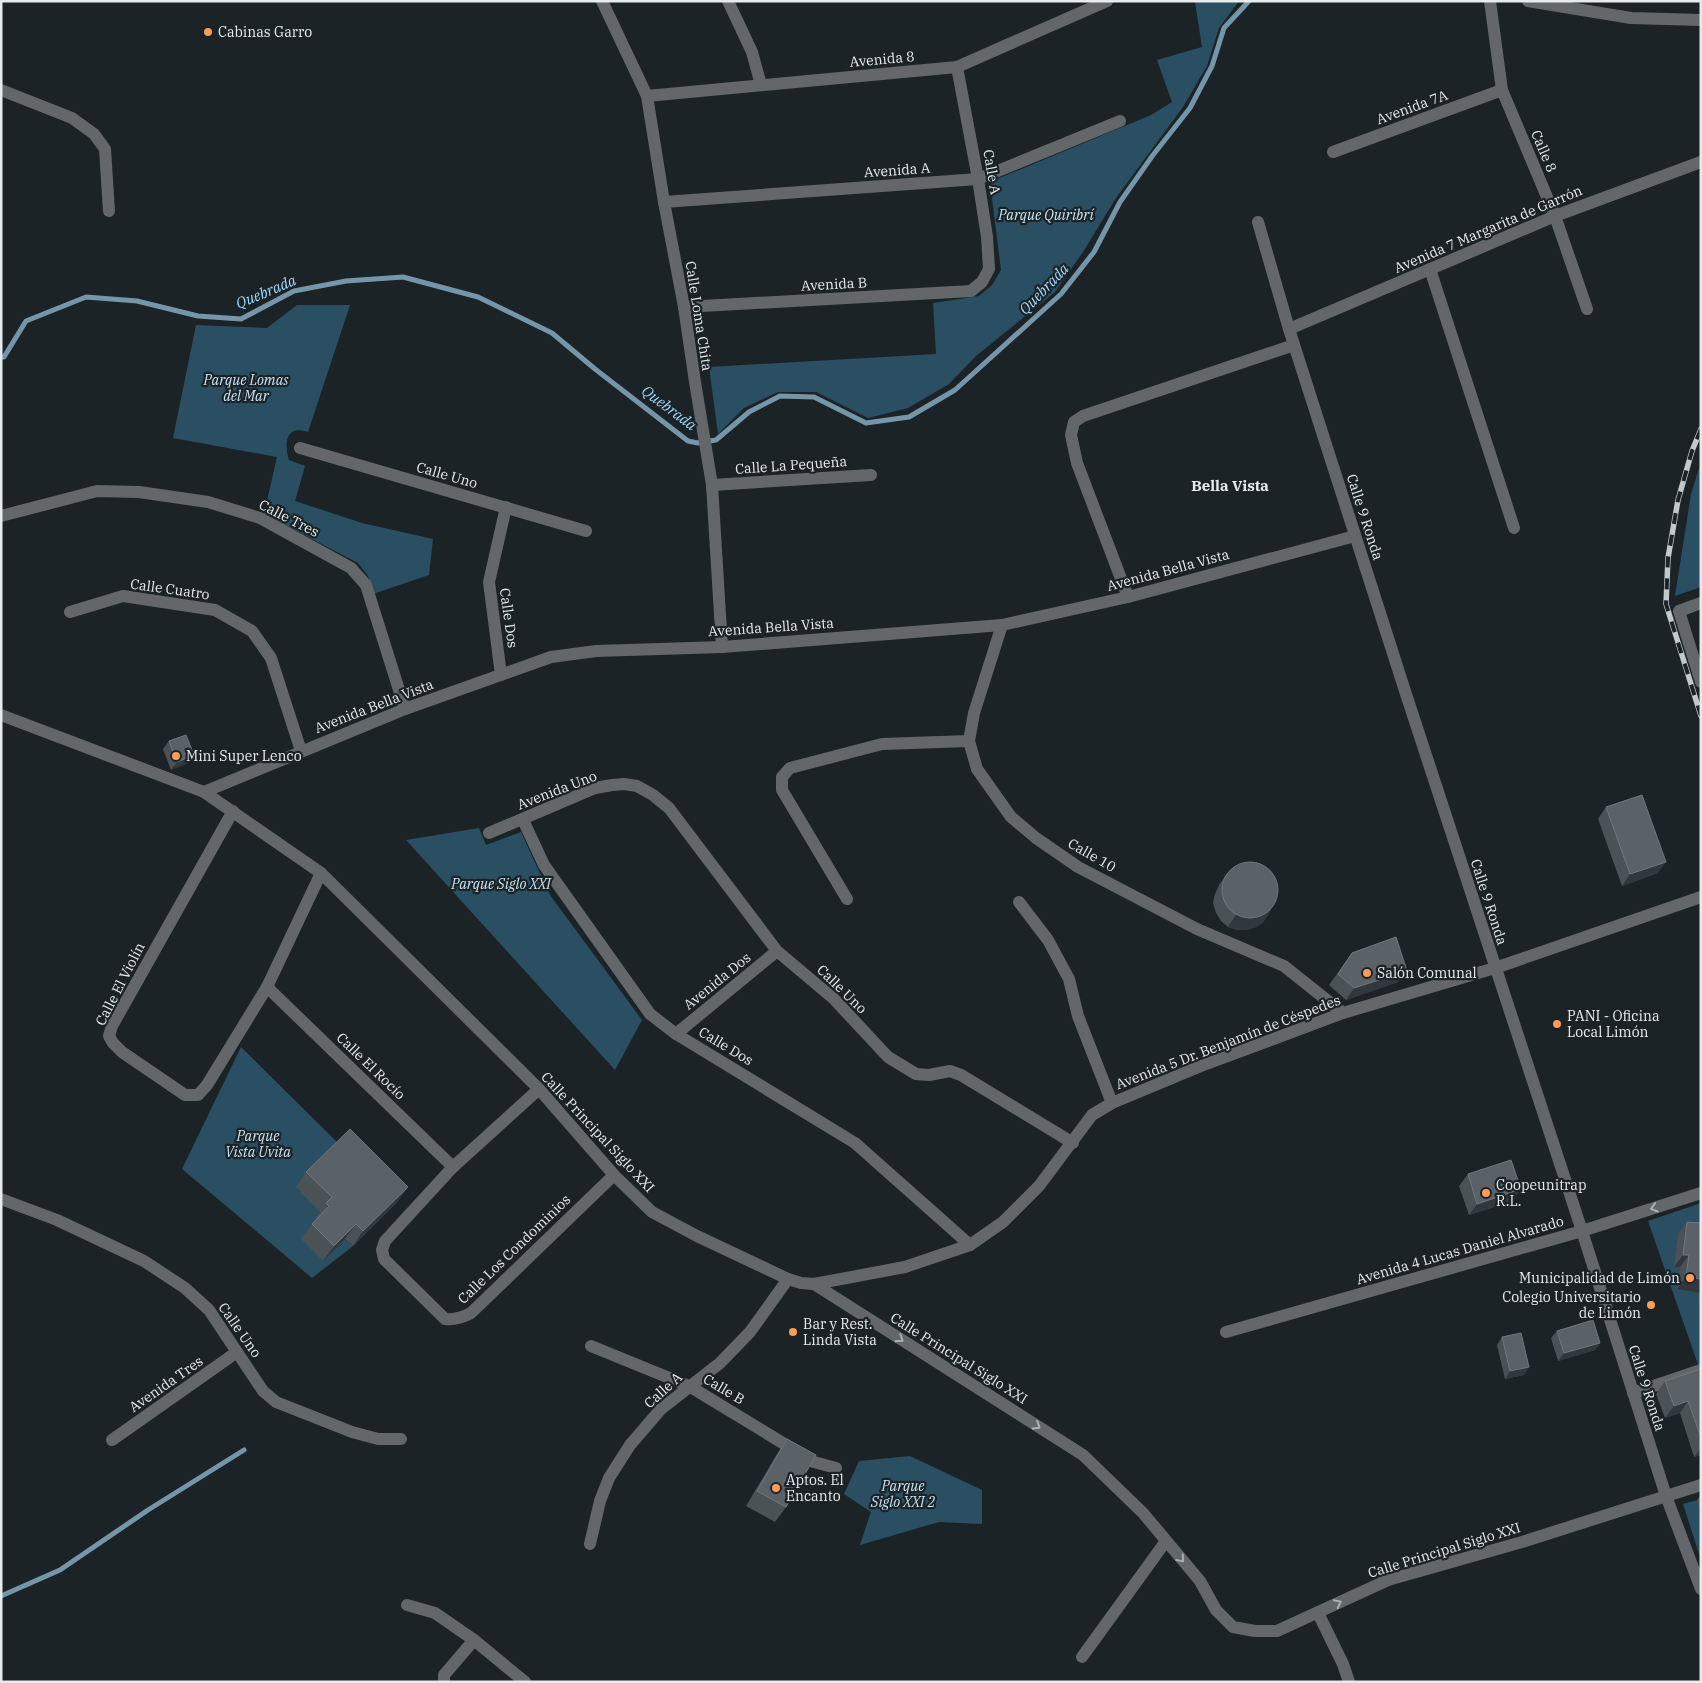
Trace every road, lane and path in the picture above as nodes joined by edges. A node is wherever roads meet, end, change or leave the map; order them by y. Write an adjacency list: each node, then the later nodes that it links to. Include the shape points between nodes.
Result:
1 (602, 1): 11 (street, Calle Loma Chita)
2 (728, 1): 8 (street, via 752,52)
3 (1107, 1): 7 (street, Avenida 8)
4 (1490, 1): 10 (street, Calle 8)
5 (1528, 1): 6 (street, via 1632,18)
6 (1701, 20)
7 (957, 66): 8 (street, Avenida 8); 15 (street, Calle A)
8 (761, 85): 11 (street, Avenida 8)
9 (1, 90): 17 (street, via 72,118 94,134 105,149)
10 (1502, 90): 13 (street, Avenida 7A); 18 (street, Calle 8)
11 (648, 96): 16 (street, Calle Loma Chita)
12 (1120, 121): 15 (street, Avenida A)
13 (1333, 152)
14 (1701, 162): 18 (street, Avenida 7 Margarita de Garrón)
15 (978, 179): 16 (street, Avenida A); 21 (street, Calle A, via 989,268)
16 (664, 202): 22 (street, Calle Loma Chita)
17 (109, 211)
18 (1555, 216): 20 (street, Avenida 7 Margarita de Garrón); 23 (street, Calle 8)
19 (1258, 222): 24 (street, Calle 9 Ronda)
20 (1430, 269): 24 (street, Avenida 7 Margarita de Garrón); 31 (street)
21 (982, 282): 22 (street, Avenida B, via 971,291)
22 (684, 307): 28 (street, Calle Loma Chita)
23 (1588, 309)
24 (1289, 329): 25 (street, Calle 9 Ronda)
25 (1294, 346): 33 (street, Calle 9 Ronda); 34 (street, via 1083,416 1074,422 1071,434 1078,462)
26 (300, 448): 29 (street, Calle Uno)
27 (871, 476): 28 (street, Calle La Pequeña)
28 (712, 485): 38 (street, Calle Loma Chita)
29 (506, 507): 32 (street, Calle Uno); 39 (street, Calle Dos, via 489,582)
30 (1, 516): 41 (street, Calle Tres, via 106,491 139,492 208,502 260,518 351,568 366,585)
31 (1514, 528)
32 (586, 530)
33 (1355, 536): 34 (street, Avenida Bella Vista); 55 (street, Calle 9 Ronda)
34 (1128, 597): 37 (street, Avenida Bella Vista)
35 (1701, 603): 40 (street, via 1679,611)
36 (70, 612): 44 (street, Calle Cuatro, via 123,596 215,610 252,631 271,658)
37 (1002, 624): 38 (street, Avenida Bella Vista); 43 (street, Calle 10, via 974,713)
38 (722, 647): 39 (street, Avenida Bella Vista, via 596,651 551,657)
39 (501, 675): 41 (street, Avenida Bella Vista)
40 (1701, 682)
41 (406, 709): 44 (street, Avenida Bella Vista)
42 (1, 715): 46 (street, Calle Principal Siglo XXI)
43 (970, 741): 52 (street, via 882,744 790,768 782,777 782,790); 57 (street, Calle 10, via 977,769 1011,817 1036,838 1078,867 1188,925 1284,966)
44 (301, 751): 46 (street, Avenida Bella Vista)
45 (638, 786): 48 (street, Avenida Uno, via 624,784 596,788); 54 (street, Calle Uno, via 670,808)
46 (204, 792): 47 (street, Calle Principal Siglo XXI)
47 (233, 811): 50 (street, Calle Principal Siglo XXI); 56 (street, Calle El Violín, via 109,1036 122,1052 185,1095 198,1096)
48 (523, 820): 49 (street, Avenida Uno); 58 (street, Calle Dos, via 544,866 650,1014)
49 (490, 833)
50 (321, 874): 56 (street, Calle El Violín); 59 (street, Calle Principal Siglo XXI)
51 (1701, 897): 55 (street, Avenida 5 Dr. Benjamín de Céspedes)
52 (847, 899)
53 (1019, 902): 60 (street, via 1048,940 1068,979 1078,1016)
54 (777, 951): 58 (street, Avenida Dos); 61 (street, Calle Uno, via 834,999 888,1057 904,1068 916,1074 950,1071 961,1074)
55 (1495, 968): 57 (street, Avenida 5 Dr. Benjamín de Céspedes); 66 (street, Calle 9 Ronda)
56 (267, 986): 62 (street, Calle El Rocío)
57 (1343, 1013): 60 (street, Avenida 5 Dr. Benjamín de Céspedes)
58 (676, 1034): 67 (street, Calle Dos, via 855,1142)
59 (539, 1089): 62 (street, Calle Los Condominios); 63 (street, Calle Principal Siglo XXI)
60 (1112, 1103): 61 (street, Avenida 5 Dr. Benjamín de Céspedes, via 1092,1115)
61 (1073, 1142): 67 (street, Avenida 5 Dr. Benjamín de Céspedes, via 1039,1186 1003,1222)
62 (453, 1167): 63 (street, Calle Los Condominios, via 385,1241 382,1250 384,1259 445,1319 454,1320 472,1313)
63 (614, 1175): 68 (street, Calle Principal Siglo XXI, via 652,1212)
64 (1701, 1193): 66 (street, Avenida 4 Lucas Daniel Alvarado, one-way to 66)
65 (1, 1199): 72 (street, Calle Uno, via 57,1220 144,1261 185,1288 209,1310)
66 (1582, 1230): 70 (street, Avenida 4 Lucas Daniel Alvarado); 75 (street, Calle 9 Ronda)
67 (970, 1245): 69 (street, Avenida 5 Dr. Benjamín de Céspedes, via 905,1267)
68 (788, 1279): 69 (street, Calle Principal Siglo XXI); 74 (street, Calle A, via 750,1332 720,1363)
69 (814, 1284): 81 (street, Calle Principal Siglo XXI, one-way to 81, via 1083,1455 1143,1513)
70 (1226, 1332)
71 (591, 1346): 74 (street, Calle B)
72 (237, 1352): 76 (street, Calle Uno, via 263,1391 276,1402 352,1432 378,1439); 77 (street, Avenida Tres)
73 (1701, 1370): 75 (street)
74 (689, 1386): 78 (street, Calle B, via 814,1462); 82 (street, Calle A, via 661,1409 630,1445 614,1470 600,1501)
75 (1633, 1393): 80 (street, Calle 9 Ronda)
76 (401, 1439)
77 (112, 1440)
78 (836, 1468)
79 (1701, 1485): 80 (street, Calle Principal Siglo XXI)
80 (1666, 1496): 83 (street, Calle 9 Ronda); 85 (street, Calle Principal Siglo XXI, one-way to 80, via 1388,1580)
81 (1166, 1541): 85 (street, Calle Principal Siglo XXI, one-way to 85, via 1200,1581 1216,1610 1233,1627 1277,1631); 87 (street)
82 (590, 1544)
83 (1701, 1589)
84 (407, 1605): 86 (street, via 435,1614)
85 (1318, 1613): 90 (street)
86 (474, 1640): 88 (street, via 444,1675); 89 (street)
87 (1082, 1657)
88 (444, 1682)
89 (525, 1682)
90 (1349, 1682)

